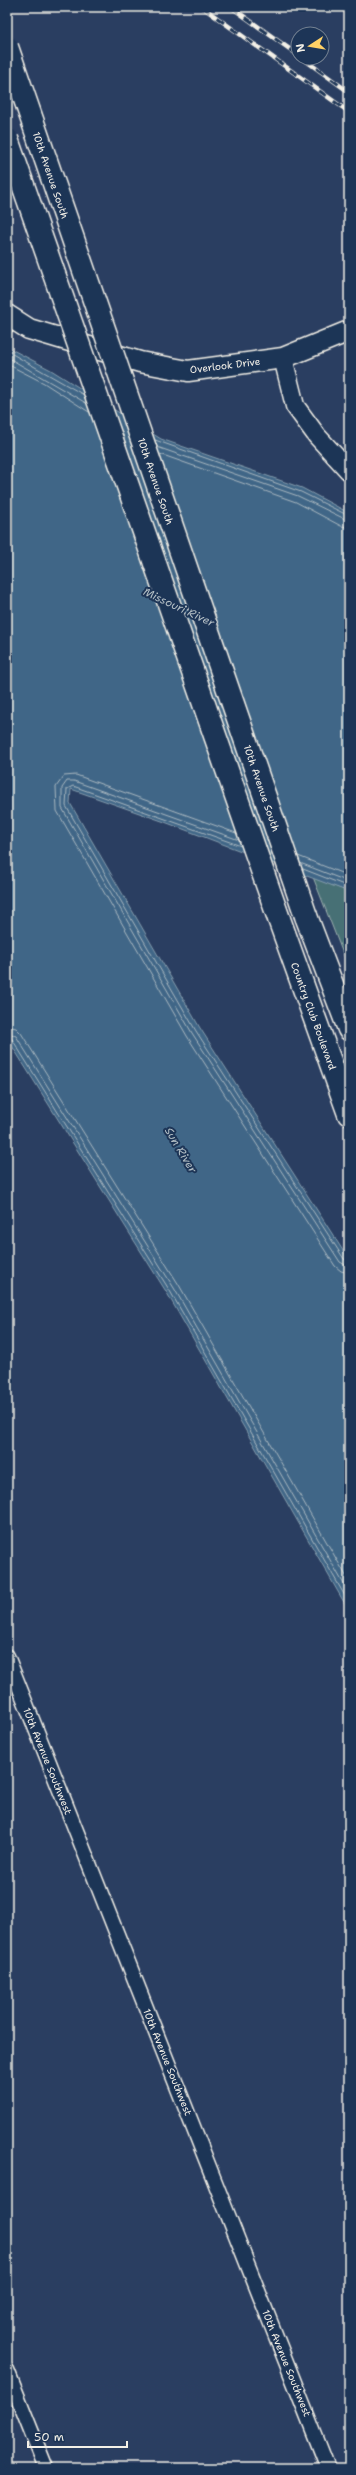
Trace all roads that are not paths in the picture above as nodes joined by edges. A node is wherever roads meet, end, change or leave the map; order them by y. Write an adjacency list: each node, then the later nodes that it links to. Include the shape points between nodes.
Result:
1 (7, 47): 7 (highway, 10th Avenue South, bridge, via 306,916)
2 (7, 139): 8 (highway, Country Club Boulevard, bridge)
3 (7, 315): 5 (main road, Overlook Drive, via 29,329 140,362 188,371)
4 (349, 331): 5 (main road, Overlook Drive)
5 (283, 358): 6 (street, via 296,406 317,436)
6 (349, 471)
7 (349, 1028)
8 (349, 1114)
9 (7, 1656): 12 (street, 10th Avenue Southwest)
10 (7, 2370): 11 (street)
11 (46, 2468)
12 (328, 2468)

